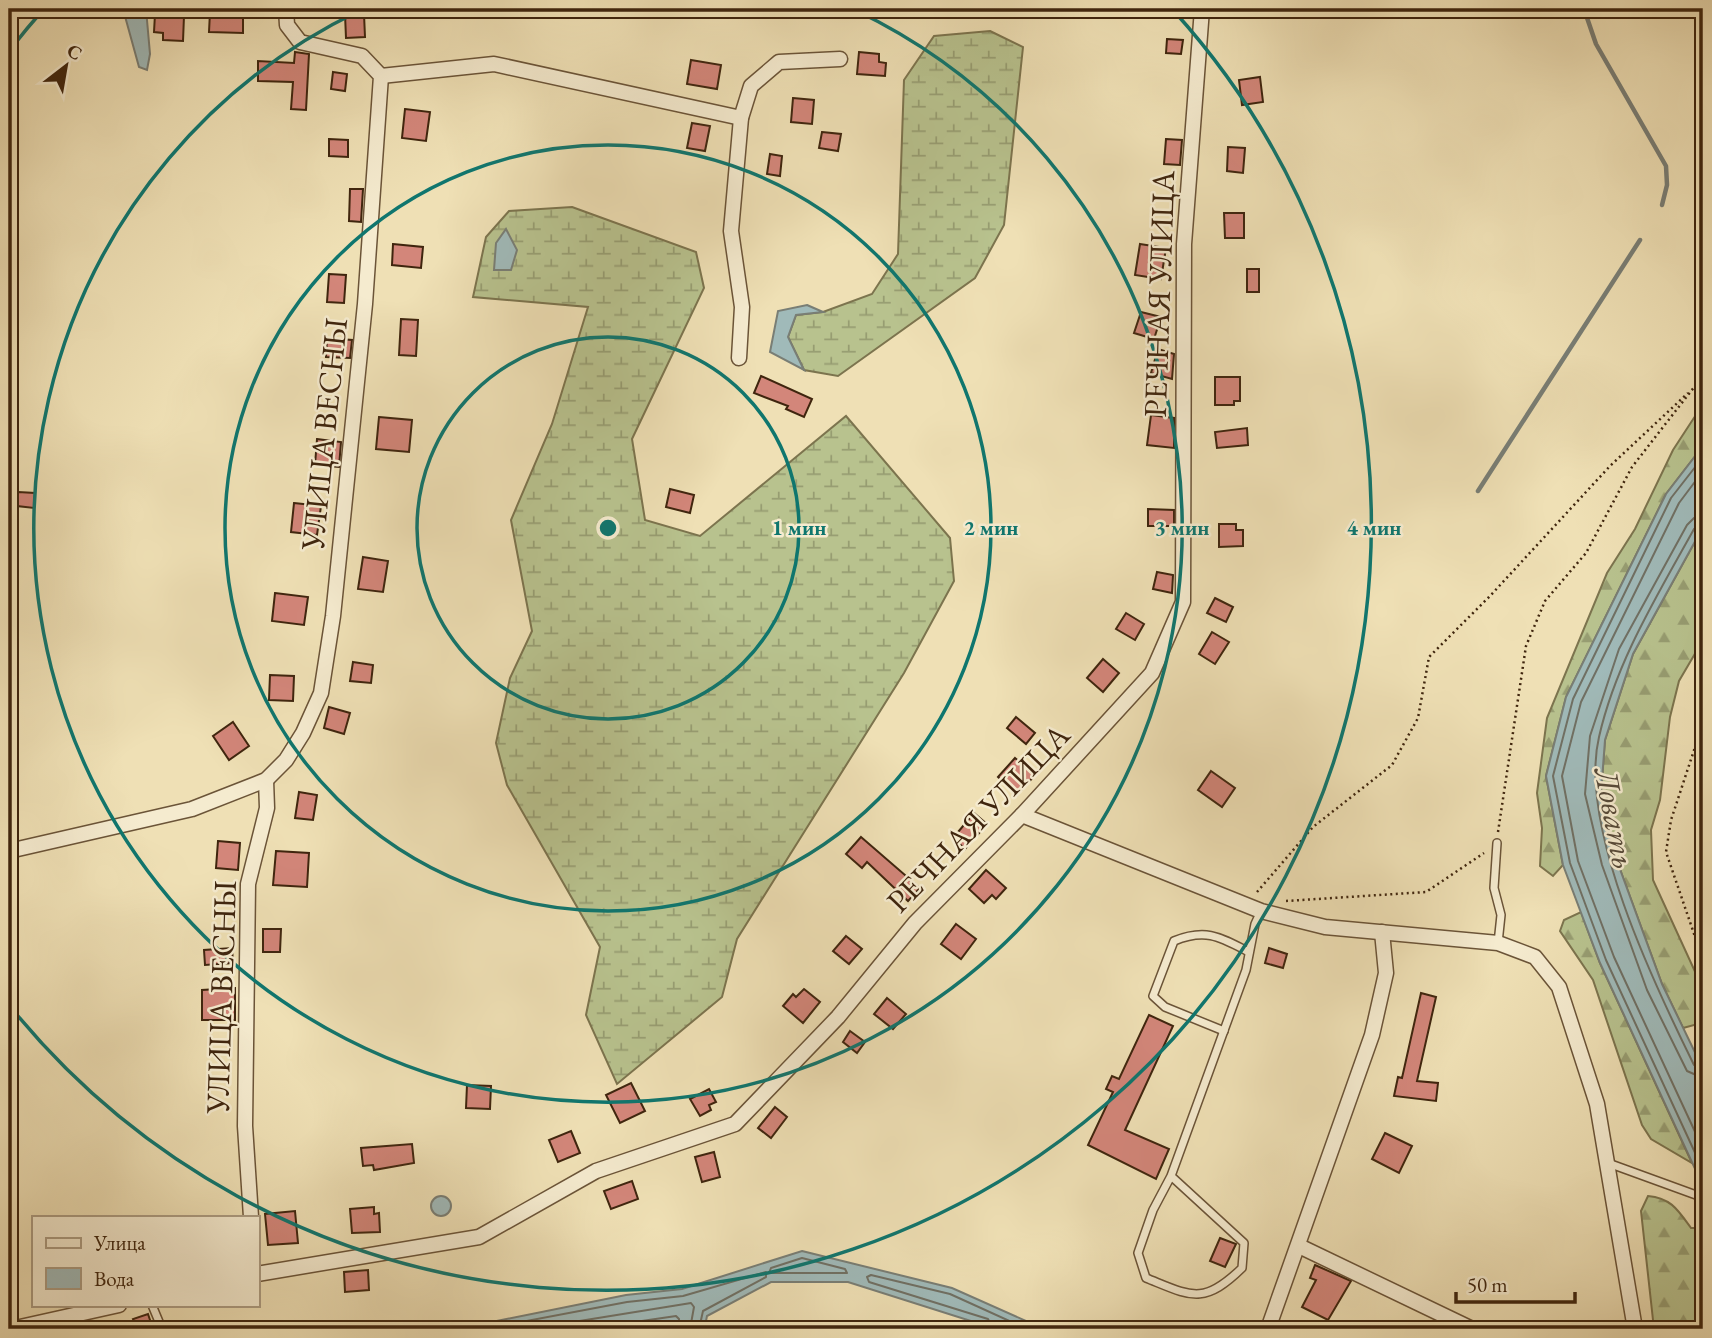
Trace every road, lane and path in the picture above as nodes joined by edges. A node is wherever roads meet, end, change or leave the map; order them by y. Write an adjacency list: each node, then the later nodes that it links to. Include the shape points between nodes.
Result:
1 (286, 9): 4 (street, via 288,25 300,42 362,55)
2 (1202, 9): 11 (street, РЕЧНАЯ УЛИЦА, via 1184,244 1183,602 1152,673)
3 (840, 59): 5 (street, via 779,62 751,86)
4 (381, 76): 5 (street, via 494,64); 10 (street, УЛИЦА ВЕСНЫ, via 365,303 321,693 286,760)
5 (741, 118): 6 (street, via 731,231 742,307)
6 (739, 358)
7 (1703, 384): 8 (path)
8 (1695, 386): 12 (path, via 1632,467 1586,553 1545,601 1526,646); 15 (path, via 1610,467 1429,657 1418,718 1392,765 1313,827 1271,880)
9 (1703, 723): 20 (path, via 1671,820 1666,852)
10 (266, 780): 13 (street, УЛИЦА ВЕСНЫ, via 192,808); 25 (street, УЛИЦА ВЕСНЫ, via 267,808 248,884 245,1126)
11 (1022, 815): 15 (street); 27 (street, РЕЧНАЯ УЛИЦА, via 915,923 838,1017 735,1124 596,1171 479,1237)
12 (1497, 844): 14 (path, via 1426,892); 18 (lane, via 1493,888 1501,915)
13 (9, 851)
14 (1283, 901)
15 (1244, 904): 16 (street)
16 (1261, 911): 17 (street, via 1325,927); 19 (lane)
17 (1382, 932): 18 (street); 26 (street, via 1385,973 1371,1035)
18 (1498, 943): 22 (street, via 1535,957 1559,987 1597,1104)
19 (1249, 952): 21 (lane); 21 (lane, via 1219,937 1194,933 1174,941 1163,964 1153,996 1165,1007)
20 (1703, 960)
21 (1224, 1031): 23 (lane)
22 (1607, 1163): 24 (lane); 34 (street)
23 (1171, 1176): 23 (lane, via 1138,1253 1146,1278 1193,1297 1222,1287 1242,1268 1244,1243)
24 (1696, 1195)
25 (251, 1216)
26 (1298, 1246): 32 (street); 33 (street)
27 (259, 1274)
28 (115, 1306): 30 (street)
29 (152, 1306): 31 (lane)
30 (12, 1329)
31 (162, 1329)
32 (1268, 1329)
33 (1472, 1329)
34 (1635, 1329)

